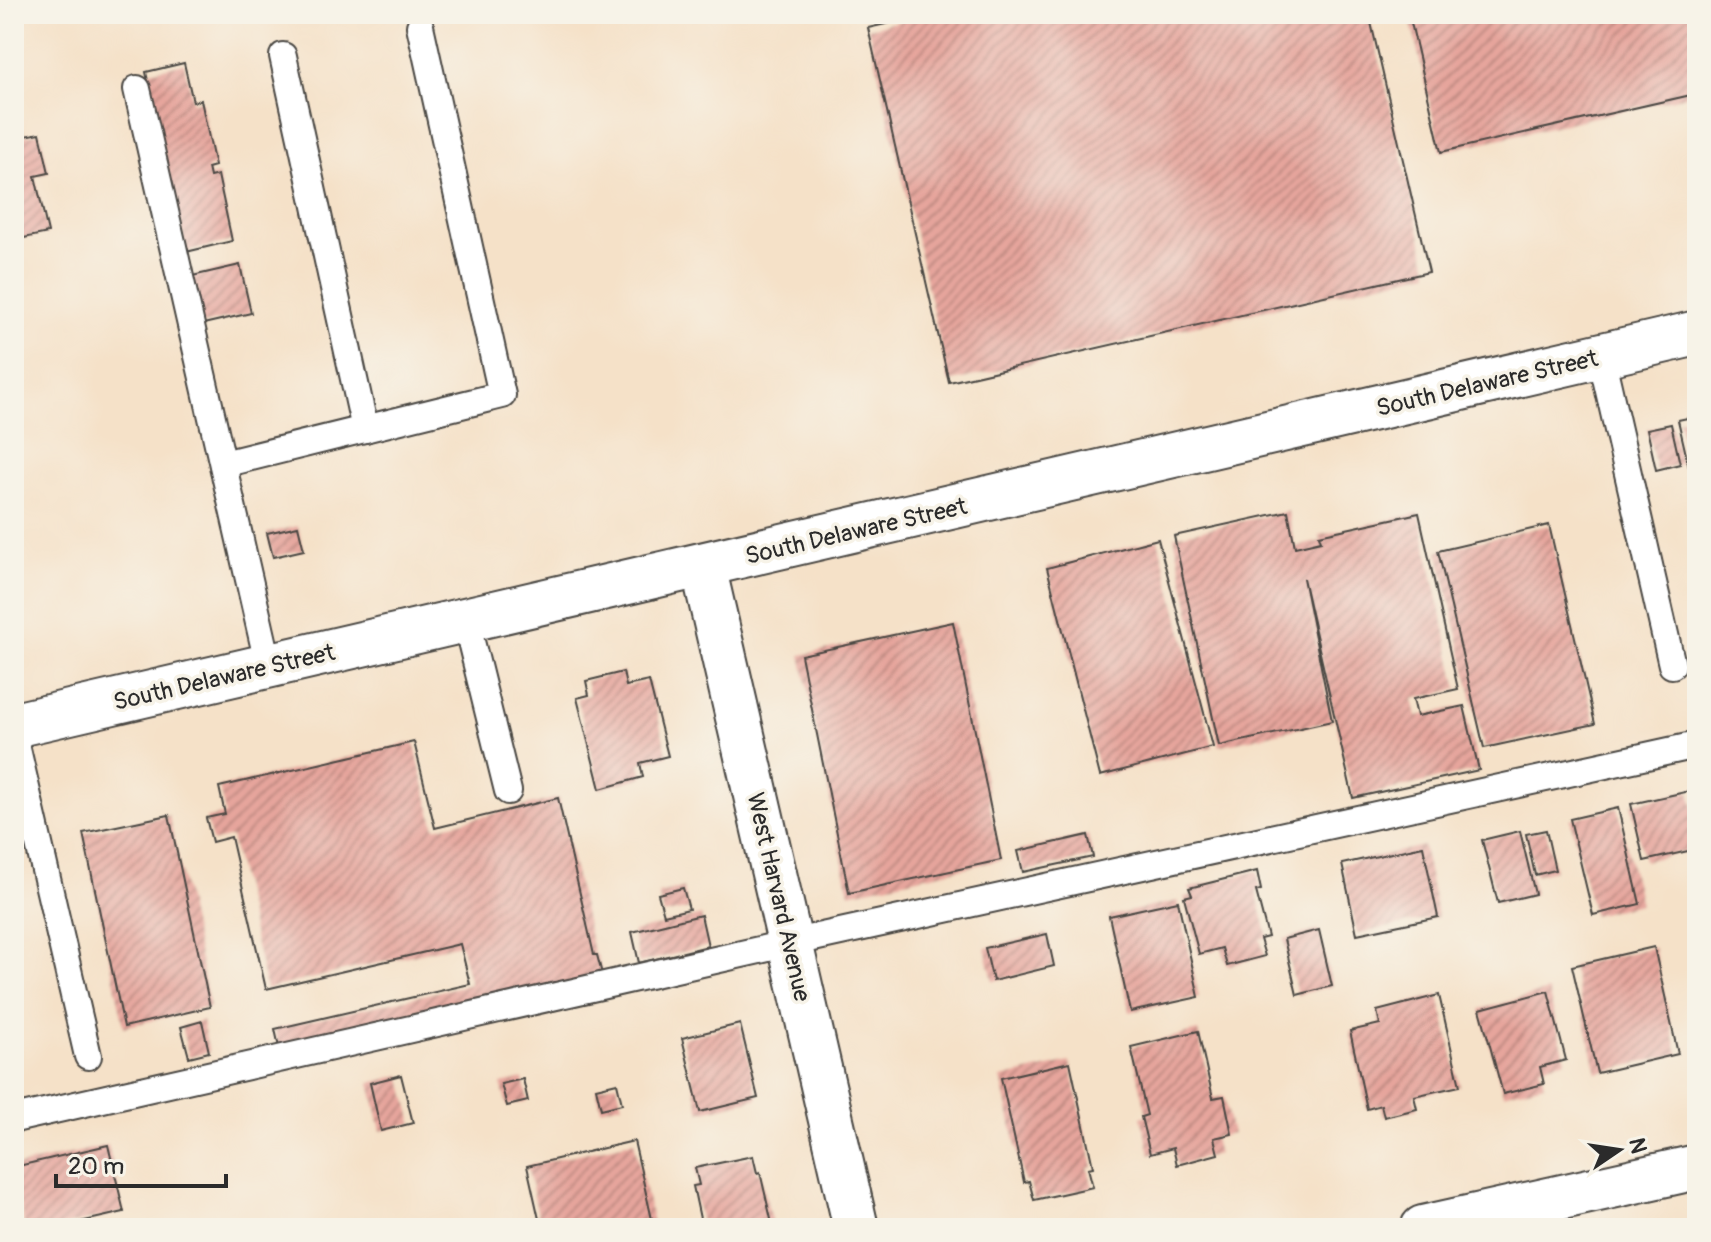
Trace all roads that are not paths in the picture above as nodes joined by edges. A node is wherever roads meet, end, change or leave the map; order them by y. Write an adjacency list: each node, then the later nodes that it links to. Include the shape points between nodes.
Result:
1 (420, 26): 6 (lane, via 502,395)
2 (283, 56): 6 (lane)
3 (137, 89): 7 (lane)
4 (1697, 333): 5 (street, South Delaware Street)
5 (1601, 356): 8 (street, South Delaware Street); 10 (lane)
6 (365, 429): 7 (lane)
7 (223, 464): 11 (lane)
8 (703, 566): 9 (street, South Delaware Street); 16 (street, West Harvard Avenue)
9 (466, 621): 11 (street, South Delaware Street); 15 (lane)
10 (1672, 665)
11 (269, 667): 12 (street, South Delaware Street)
12 (14, 725)
13 (14, 736): 17 (lane)
14 (1697, 745): 16 (lane)
15 (508, 791)
16 (790, 943): 18 (lane); 20 (street, West Harvard Avenue)
17 (88, 1056)
18 (14, 1119)
19 (1697, 1167): 21 (street)
20 (856, 1228)
21 (1423, 1228)

